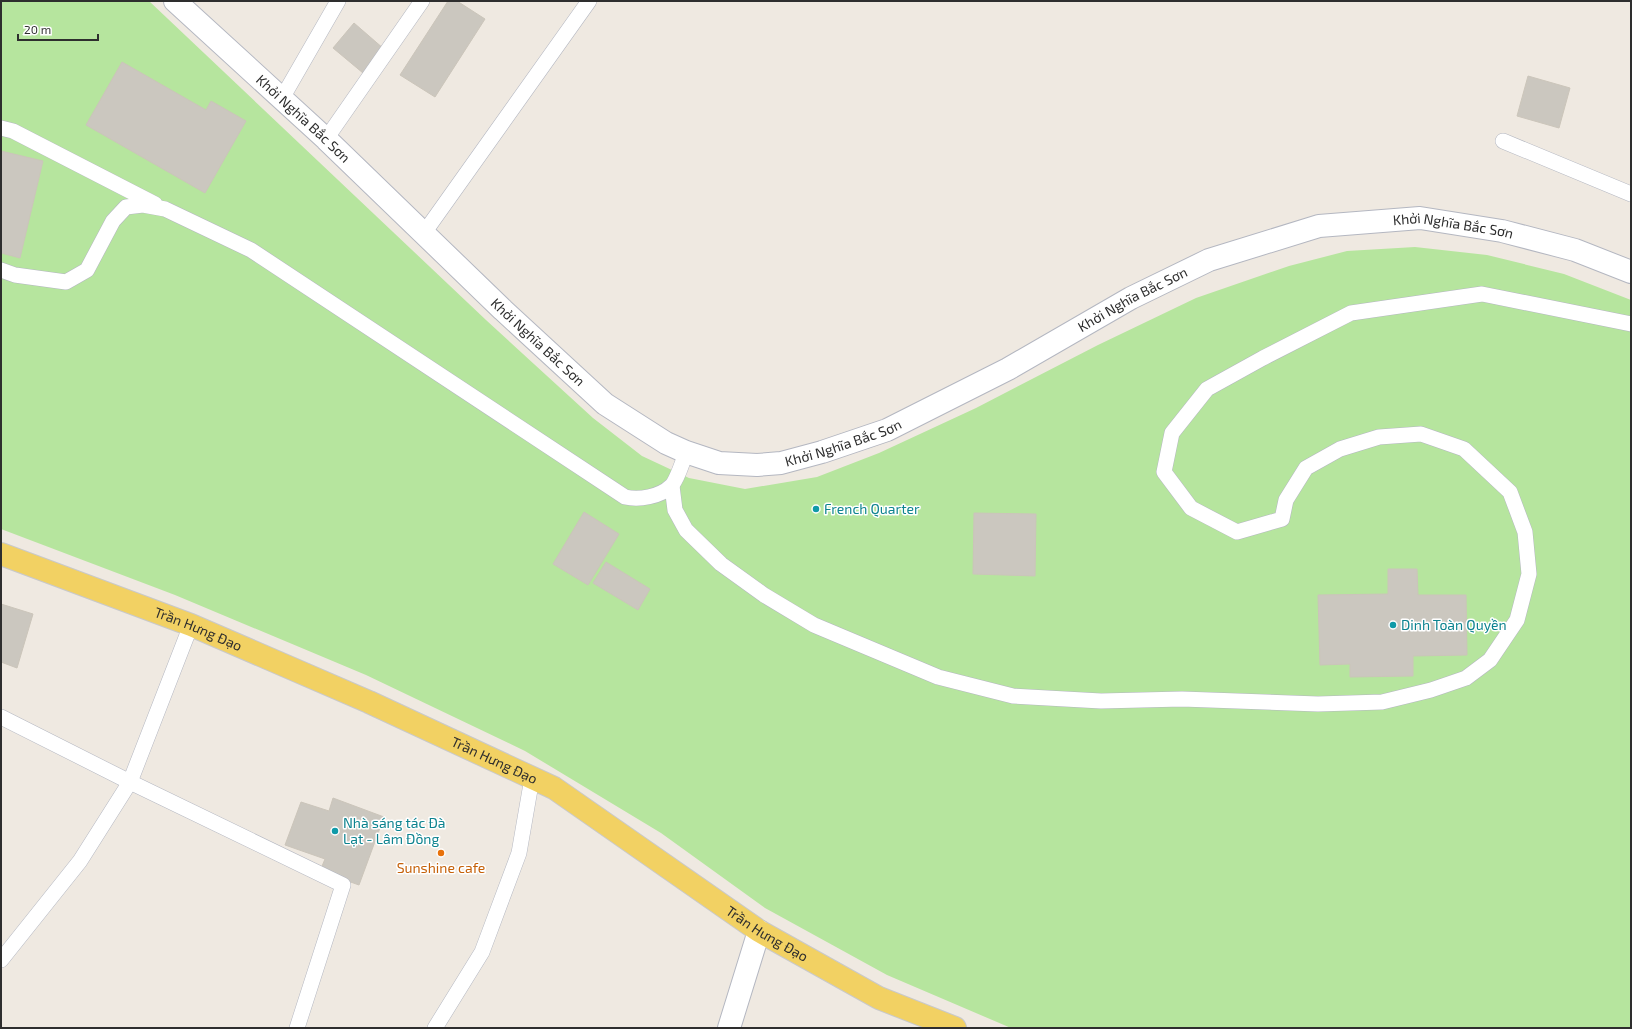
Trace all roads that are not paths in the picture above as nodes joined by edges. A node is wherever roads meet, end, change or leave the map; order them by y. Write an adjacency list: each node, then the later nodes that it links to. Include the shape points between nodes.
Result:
1 (175, 1): 5 (street, Khởi Nghĩa Bắc Sơn)
2 (338, 1): 5 (lane)
3 (422, 1): 7 (lane)
4 (589, 1): 11 (lane)
5 (281, 100): 7 (street, Khởi Nghĩa Bắc Sơn)
6 (1, 128): 10 (lane, via 13,131)
7 (326, 139): 11 (street, Khởi Nghĩa Bắc Sơn)
8 (1503, 141): 9 (lane)
9 (1631, 194)
10 (165, 209): 12 (lane, via 143,205 126,207 113,221 87,270 66,282 15,275); 16 (lane, via 251,250 624,497 642,498)
11 (424, 233): 15 (street, Khởi Nghĩa Bắc Sơn, via 605,404 666,443)
12 (1, 270)
13 (1631, 272): 15 (street, Khởi Nghĩa Bắc Sơn, via 1553,244 1502,231 1420,218 1319,226 1209,260 1131,298 1008,369 887,430 822,452 757,465 719,463)
14 (1631, 324): 16 (lane, via 1482,294 1351,313 1207,389 1172,433 1164,472 1191,508 1237,532 1282,519 1286,500 1306,468 1340,449 1379,437 1421,434 1464,449 1510,492 1525,532 1529,574 1517,620 1490,660 1466,678 1382,702 1318,704 1182,699 1100,701 1013,696 938,677 814,625 758,591 721,564 686,530 675,510)
15 (686, 452): 16 (lane)
16 (672, 486)
17 (1, 554): 18 (main road, Trần Hưng Đạo)
18 (191, 625): 20 (main road, Trần Hưng Đạo, via 369,702); 21 (lane)
19 (1, 717): 21 (lane)
20 (532, 778): 22 (main road, Trần Hưng Đạo, via 554,788); 25 (lane, via 518,853 482,952)
21 (130, 782): 23 (lane, via 80,861); 24 (lane, via 343,885)
22 (759, 931): 26 (street); 27 (main road, Trần Hưng Đạo, via 879,998)
23 (1, 960)
24 (297, 1028)
25 (435, 1028)
26 (729, 1028)
27 (955, 1028)

